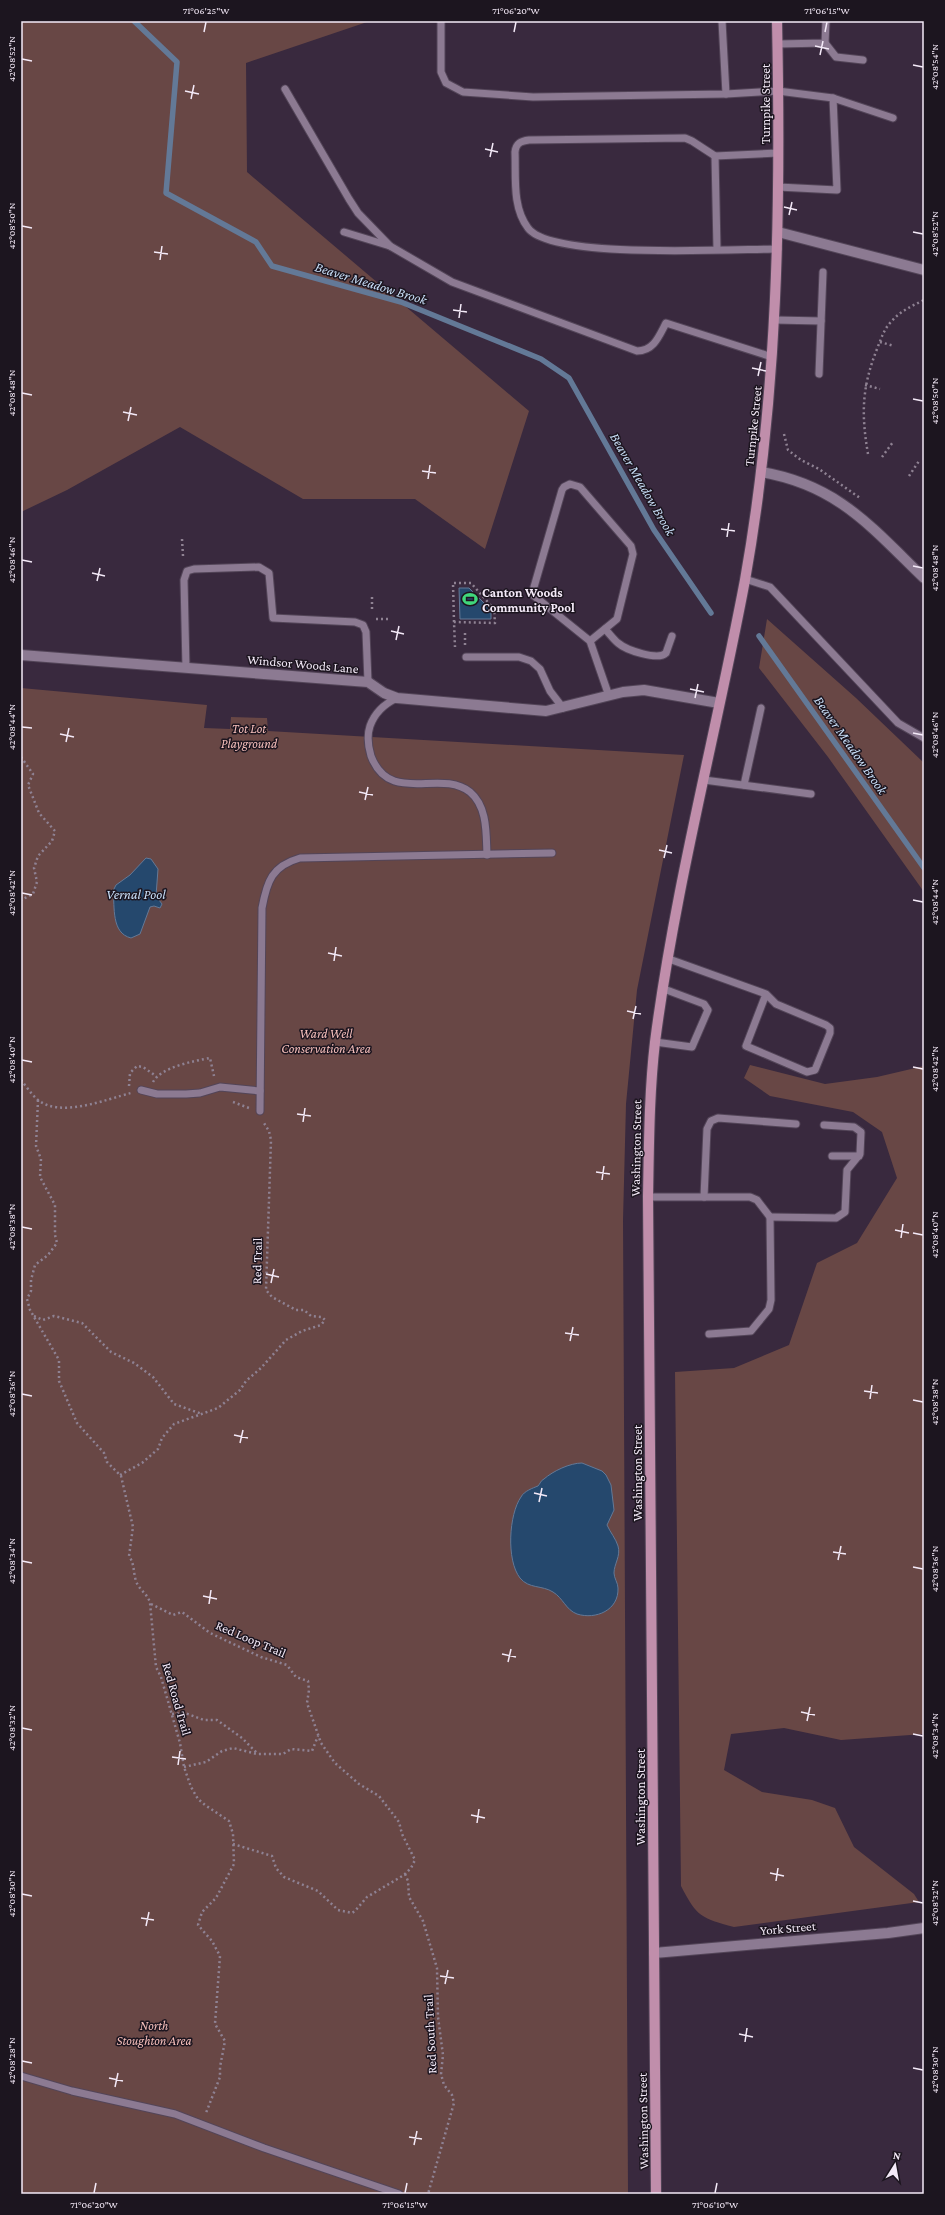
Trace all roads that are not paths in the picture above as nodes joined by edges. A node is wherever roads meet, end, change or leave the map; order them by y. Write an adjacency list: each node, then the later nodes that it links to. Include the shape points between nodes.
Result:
1 (441, 21): 10 (lane, via 441,72 446,83 463,92 532,97)
2 (722, 21): 10 (lane)
3 (777, 21): 6 (main road, Turnpike Street)
4 (826, 21): 5 (lane)
5 (825, 43): 6 (lane); 7 (lane, via 836,57)
6 (778, 44): 9 (main road, Turnpike Street)
7 (863, 60)
8 (285, 89): 18 (lane, via 358,213)
9 (778, 91): 10 (lane); 11 (lane); 13 (main road, Turnpike Street)
10 (726, 94)
11 (832, 98): 12 (lane); 15 (lane, via 837,190)
12 (893, 118)
13 (778, 153): 14 (lane); 15 (main road, Turnpike Street)
14 (715, 156): 19 (lane); 19 (lane, via 685,138 529,140 520,142 515,152 518,209 528,228 536,235 578,246 603,249)
15 (778, 187): 17 (main road, Turnpike Street)
16 (344, 232): 18 (lane)
17 (778, 232): 20 (main road, Turnpike Street); 21 (street)
18 (390, 246): 25 (lane, via 452,282 636,351 651,347 666,323)
19 (717, 249): 20 (lane)
20 (778, 249): 23 (main road, Turnpike Street)
21 (924, 270)
22 (823, 272): 24 (lane)
23 (775, 320): 24 (lane); 25 (main road, Turnpike Street)
24 (821, 321): 26 (lane)
25 (772, 358): 27 (main road, Turnpike Street)
26 (819, 374)
27 (762, 472): 28 (street, via 786,476 827,493 865,521); 29 (main road, Turnpike Street)
28 (924, 578)
29 (745, 579): 39 (main road, Turnpike Street); 42 (lane, via 770,587 898,722)
30 (606, 629): 31 (lane, via 621,645 634,652 658,656 666,653); 32 (lane); 32 (lane, via 618,616 632,562 632,549 580,487 566,485 560,495 533,595)
31 (672, 636)
32 (590, 641): 37 (lane)
33 (21, 655): 35 (street, Windsor Woods Lane)
34 (466, 657): 40 (lane, via 519,658 531,661 540,668 550,691)
35 (186, 668): 36 (street, Windsor Woods Lane); 36 (lane, via 184,580 187,571 259,567 269,573 272,618 355,622 363,625 366,632)
36 (368, 682): 38 (street, Windsor Woods Lane)
37 (609, 696): 39 (street, Windsor Woods Lane, via 644,690); 40 (street, Windsor Woods Lane)
38 (397, 698): 40 (street, Windsor Woods Lane, via 529,711); 48 (lane, via 382,707 369,730 369,746 375,764 383,773 399,782 411,785 449,784 471,793 477,800 484,818)
39 (719, 703): 43 (main road, Turnpike Street)
40 (563, 708)
41 (761, 708): 45 (lane)
42 (924, 738)
43 (708, 756): 44 (main road, Washington Street)
44 (704, 780): 45 (lane); 49 (main road, Washington Street)
45 (744, 785): 46 (lane)
46 (811, 794)
47 (552, 853): 48 (lane)
48 (488, 855): 54 (lane, via 300,858 280,865 265,890 262,908)
49 (669, 959): 50 (main road, Washington Street); 51 (lane)
50 (664, 989): 52 (main road, Washington Street); 52 (lane, via 704,1004 708,1010 692,1047)
51 (766, 994): 51 (lane, via 776,1004 826,1024 830,1028 815,1070 812,1072 746,1046)
52 (655, 1042): 60 (main road, Washington Street, via 650,1094)
53 (141, 1090): 54 (lane, via 158,1094 186,1094 216,1087)
54 (260, 1091): 55 (lane)
55 (256, 1111)
56 (796, 1124): 61 (lane, via 718,1118 711,1121 707,1129)
57 (824, 1125): 59 (lane, via 854,1127 860,1130)
58 (832, 1156): 59 (lane)
59 (859, 1156): 62 (lane, via 847,1170 846,1209 840,1217)
60 (648, 1197): 61 (lane); 65 (main road, Washington Street)
61 (704, 1197): 62 (lane, via 754,1198)
62 (770, 1217): 63 (lane, via 771,1305 751,1331)
63 (709, 1334)
64 (924, 1928): 65 (street, York Street)
65 (654, 1953): 68 (main road, Washington Street)
66 (21, 2076): 67 (lane, via 72,2091 181,2116 264,2148)
67 (399, 2194)
68 (656, 2194)

